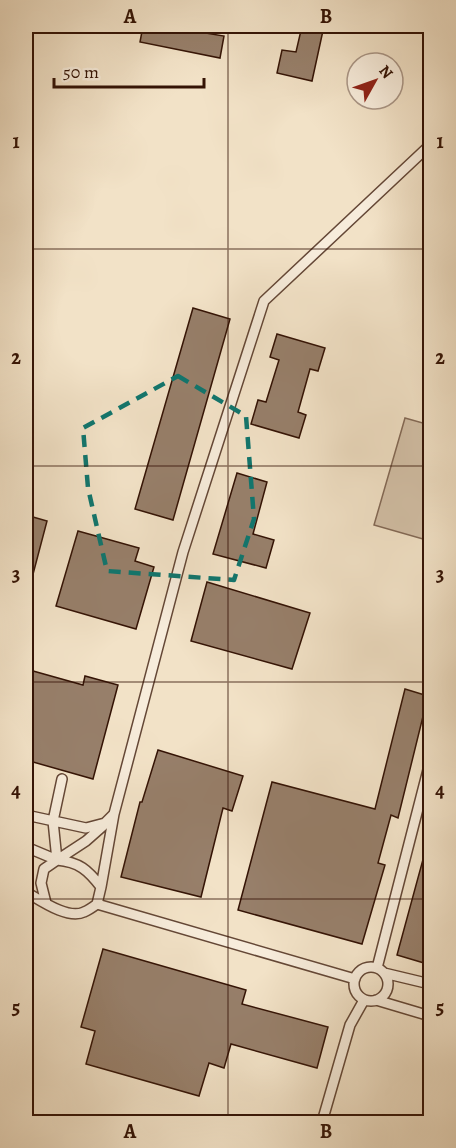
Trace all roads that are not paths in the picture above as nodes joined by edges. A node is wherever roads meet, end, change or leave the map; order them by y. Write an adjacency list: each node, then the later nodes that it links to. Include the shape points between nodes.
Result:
1 (430, 145): 4 (lane, via 264,301 183,552)
2 (430, 762): 14 (lane)
3 (62, 779): 6 (lane)
4 (114, 814): 7 (lane); 10 (lane)
5 (26, 815): 6 (lane)
6 (53, 821): 7 (lane, via 87,828); 9 (lane)
7 (105, 823): 9 (lane)
8 (26, 847): 9 (lane)
9 (57, 860): 10 (lane, via 88,870); 12 (lane, via 44,869 41,883)
10 (101, 887): 13 (lane)
11 (26, 892): 12 (lane)
12 (46, 903): 13 (lane, via 71,915)
13 (97, 904): 15 (lane)
14 (381, 971): 15 (lane, via 364,968); 16 (lane); 18 (lane, via 387,989)
15 (355, 979): 17 (lane, via 356,992)
16 (430, 984)
17 (364, 1000): 18 (lane); 20 (lane, via 351,1025)
18 (375, 1000): 19 (lane)
19 (430, 1016)
20 (322, 1122)

